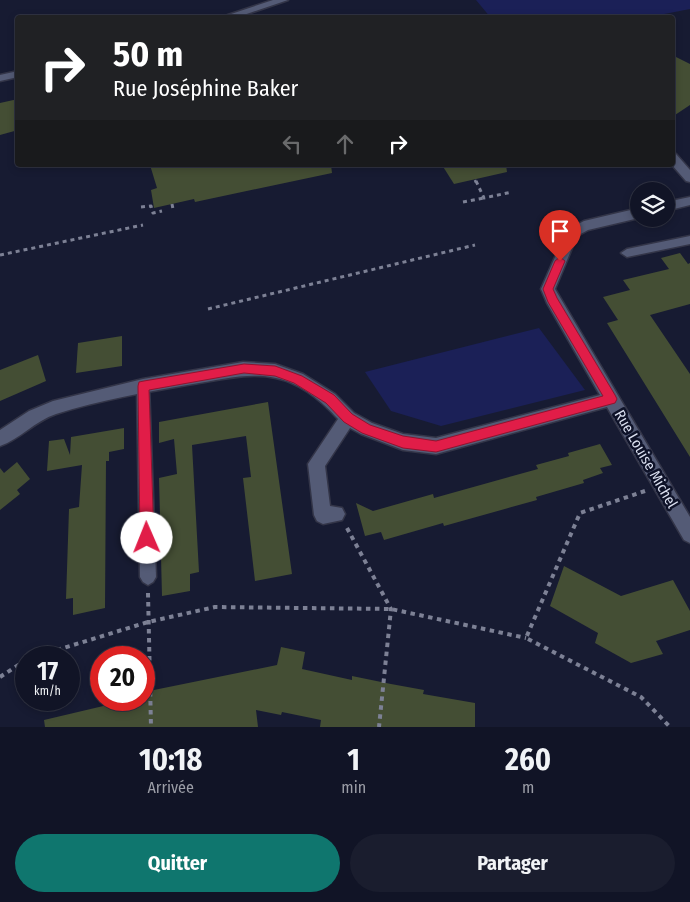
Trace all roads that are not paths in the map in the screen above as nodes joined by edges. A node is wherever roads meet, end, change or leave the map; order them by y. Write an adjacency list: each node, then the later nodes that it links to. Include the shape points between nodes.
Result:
1 (282, 0): 2 (street)
2 (233, 15)
3 (15, 75): 4 (street)
4 (0, 78)
5 (675, 161): 6 (street)
6 (690, 178)
7 (690, 201): 8 (street)
8 (675, 205)
9 (630, 215): 13 (street, Rue Louise Michel, via 584,226 572,233 548,289)
10 (690, 240): 11 (lane)
11 (627, 253)
12 (144, 386): 14 (street, via 244,368 275,371 298,379 330,399); 15 (street, via 52,408); 18 (lane)
13 (611, 399): 14 (street, via 436,446 403,442 366,429); 17 (street, Rue Louise Michel)
14 (348, 418): 16 (street, via 316,464 323,515)
15 (0, 439)
16 (336, 514)
17 (690, 534)
18 (148, 577)

